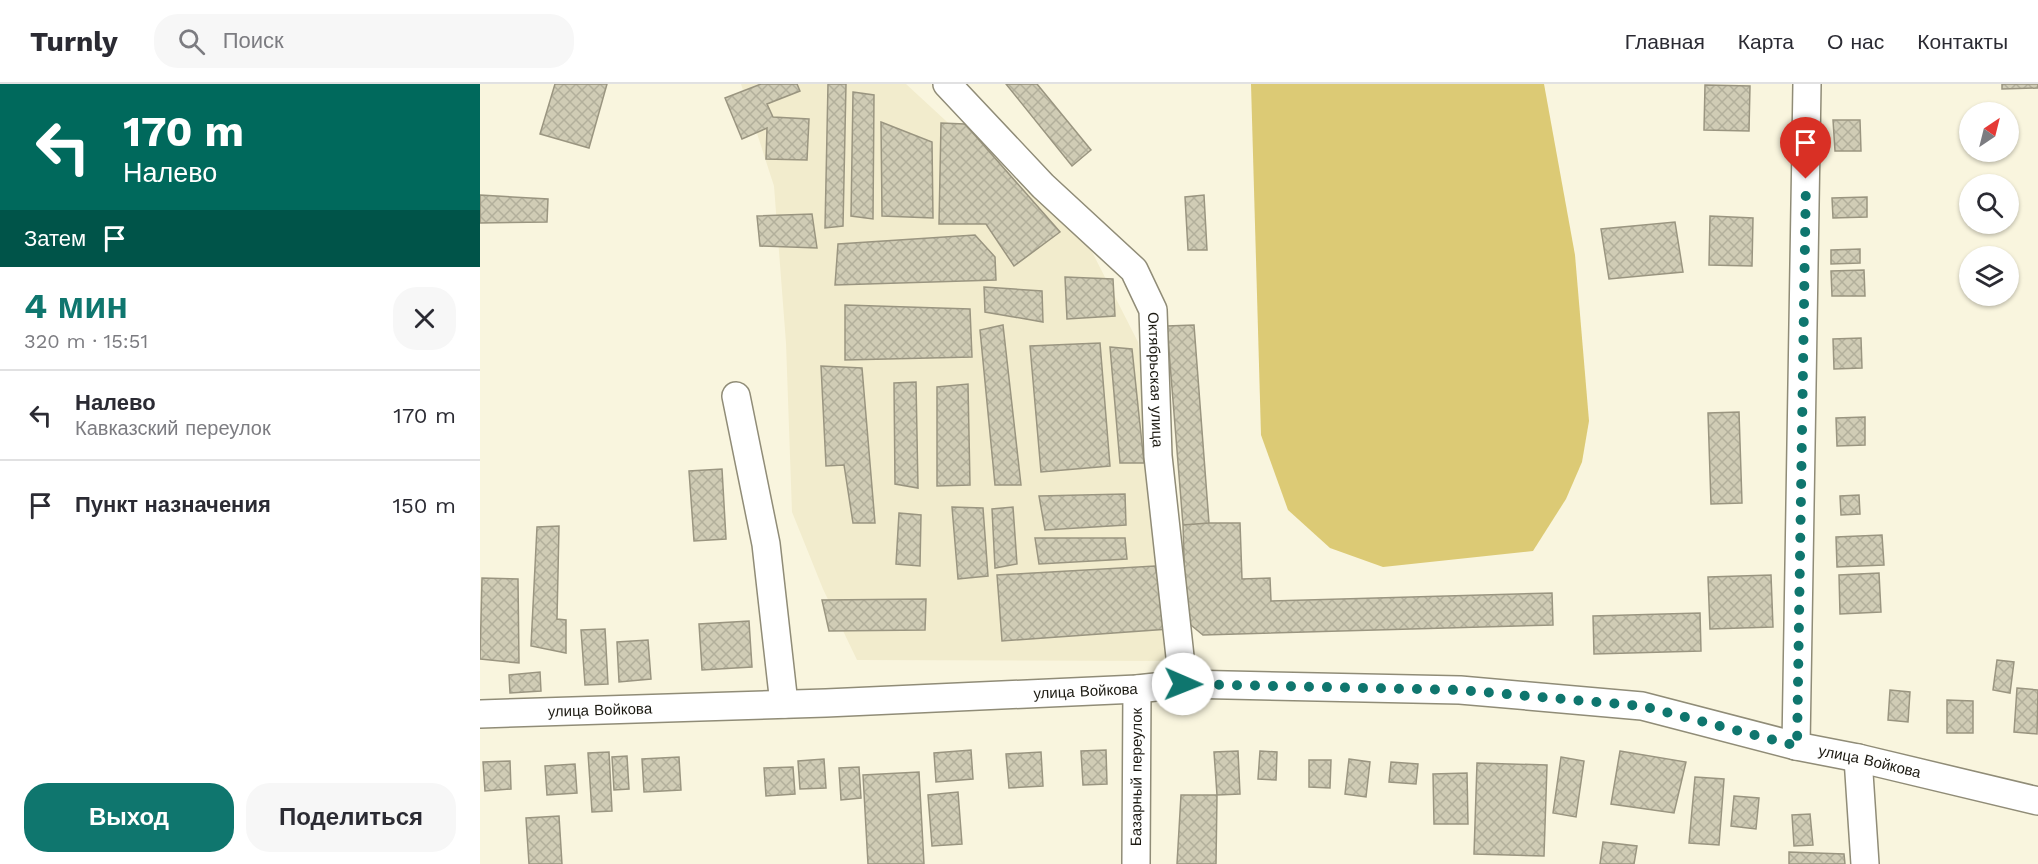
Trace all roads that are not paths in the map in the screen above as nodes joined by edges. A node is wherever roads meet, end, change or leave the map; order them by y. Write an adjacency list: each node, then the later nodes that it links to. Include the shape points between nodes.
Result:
1 (947, 84): 4 (street, Октябрьская улица, via 1043,186 1134,270 1153,310 1158,456)
2 (1807, 84): 8 (street)
3 (736, 396): 6 (street, via 766,544)
4 (1183, 684): 5 (street, улица Войкова); 8 (street, улица Войкова, via 1460,690 1642,706)
5 (1137, 689): 6 (street, улица Войкова); 11 (street, Базарный переулок)
6 (783, 704): 7 (street, улица Войкова)
7 (480, 714)
8 (1797, 746): 9 (street, улица Войкова)
9 (1858, 759): 10 (street, улица Войкова); 12 (street)
10 (2038, 801)
11 (1136, 864)
12 (1865, 864)

